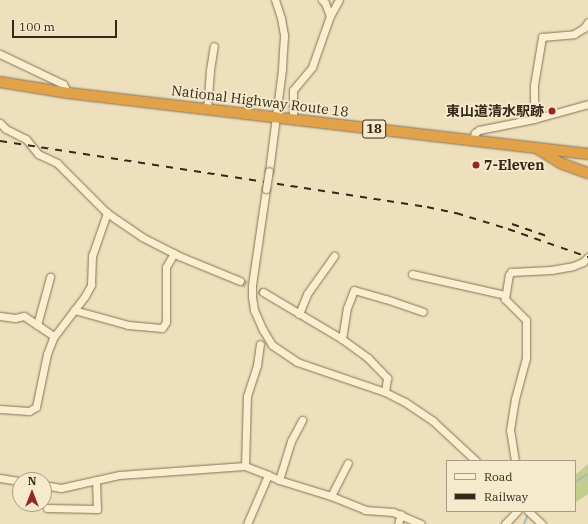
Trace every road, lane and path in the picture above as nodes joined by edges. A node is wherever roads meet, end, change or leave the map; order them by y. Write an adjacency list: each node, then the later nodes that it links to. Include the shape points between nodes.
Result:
1 (275, 0): 12 (street, via 284,35)
2 (322, 0): 4 (street)
3 (339, 0): 4 (street)
4 (330, 16): 14 (street, via 312,67 293,90)
5 (588, 22): 13 (street, via 574,34 542,37 534,85)
6 (214, 46): 11 (street)
7 (0, 54): 9 (street, via 63,84)
8 (0, 82): 9 (highway, National Highway Route 18 / 18)
9 (68, 93): 11 (highway, National Highway Route 18 / 18)
10 (588, 104): 13 (street)
11 (207, 110): 12 (highway, National Highway Route 18 / 18)
12 (276, 118): 14 (highway, National Highway Route 18 / 18); 38 (street, bridge, via 252,285 254,310 272,345 297,362)
13 (534, 119): 16 (street, via 479,130)
14 (293, 120): 16 (highway, National Highway Route 18 / 18)
15 (0, 123): 21 (street, via 26,139 38,154 57,164)
16 (472, 140): 17 (highway, National Highway Route 18 / 18)
17 (536, 148): 18 (highway, National Highway Route 18 / 18); 19 (highway)
18 (584, 153): 19 (highway, via 576,159)
19 (574, 168): 20 (highway)
20 (588, 173)
21 (107, 213): 22 (street, via 142,237); 30 (street, via 92,256 91,285)
22 (174, 253): 27 (street); 30 (street, via 166,267 166,322 162,328 128,325)
23 (334, 256): 32 (street, via 307,294)
24 (588, 257): 29 (street, via 573,266 511,272)
25 (412, 274): 29 (street)
26 (50, 277): 34 (street)
27 (240, 281)
28 (263, 292): 32 (street)
29 (505, 295): 42 (street, via 505,299 526,320 526,358 510,430)
30 (74, 310): 35 (street)
31 (423, 312): 36 (street, via 354,290 347,308)
32 (299, 314): 36 (street)
33 (0, 316): 34 (street, via 24,316)
34 (37, 325): 35 (street)
35 (54, 336): 39 (street, via 47,354 36,407 29,411)
36 (342, 340): 38 (street, via 368,358 387,378)
37 (260, 344): 44 (street, via 257,365 247,396)
38 (385, 392): 41 (street, via 420,410)
39 (0, 409)
40 (302, 420): 49 (street, via 291,441)
41 (475, 460)
42 (515, 460)
43 (348, 463): 51 (street)
44 (245, 466): 45 (street); 48 (street, via 119,475)
45 (268, 475): 49 (street); 56 (street)
46 (0, 478): 47 (street)
47 (12, 480)
48 (96, 480): 50 (street, via 60,488); 52 (street, via 96,509)
49 (279, 480): 51 (street)
50 (52, 486)
51 (331, 496): 55 (street, via 365,510)
52 (52, 508)
53 (516, 512): 59 (street)
54 (529, 512): 60 (street)
55 (401, 514): 57 (street); 58 (street)
56 (247, 524)
57 (398, 524)
58 (421, 524)
59 (505, 524)
60 (542, 524)

